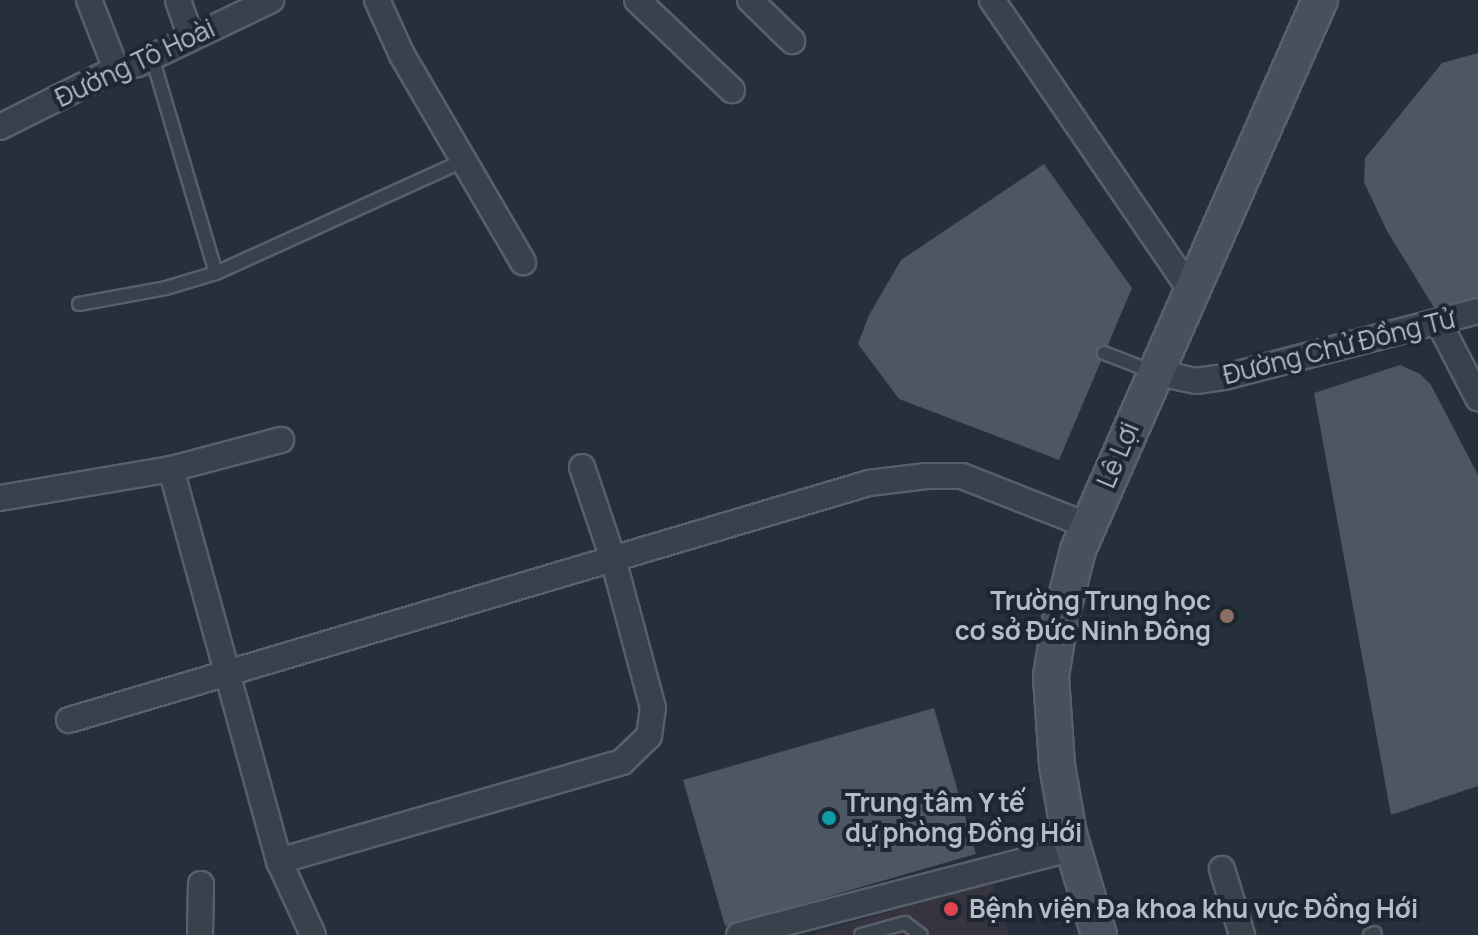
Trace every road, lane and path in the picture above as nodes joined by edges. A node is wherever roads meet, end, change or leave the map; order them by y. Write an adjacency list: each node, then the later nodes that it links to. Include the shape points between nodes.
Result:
1 (89, 0): 12 (street)
2 (178, 0): 9 (street)
3 (271, 0): 9 (street, Đường Tô Hoài)
4 (377, 0): 15 (street)
5 (637, 0): 13 (street)
6 (750, 0): 10 (street)
7 (992, 0): 18 (street)
8 (1323, 0): 18 (main road, Lê Lợi)
9 (191, 38): 11 (street, Đường Tô Hoài)
10 (792, 41)
11 (152, 57): 12 (street, Đường Tô Hoài); 17 (lane)
12 (116, 69): 14 (street, Đường Tô Hoài)
13 (732, 90)
14 (0, 127)
15 (463, 161): 16 (street); 17 (lane)
16 (523, 262)
17 (216, 273): 19 (lane)
18 (1191, 291): 23 (main road, Lê Lợi)
19 (79, 304)
20 (1478, 311): 21 (street, Đường Chử Đồng Tử)
21 (1439, 323): 23 (street, Đường Chử Đồng Tử, via 1225,377 1196,381); 24 (street)
22 (1104, 353): 23 (lane)
23 (1154, 372): 29 (main road, Lê Lợi)
24 (1478, 398)
25 (281, 440): 27 (street)
26 (582, 467): 30 (street)
27 (171, 469): 28 (street); 31 (street)
28 (0, 498)
29 (1089, 526): 30 (street, via 962,476 927,476 869,483); 33 (main road, Lê Lợi, via 1060,621 1051,676 1057,765)
30 (613, 559): 31 (street); 34 (street, via 653,708 649,736 622,762)
31 (229, 672): 32 (street); 34 (street)
32 (69, 720)
33 (1073, 848): 39 (street); 42 (main road, Lê Lợi)
34 (279, 861): 38 (street)
35 (1222, 869): 43 (street)
36 (201, 884): 37 (street)
37 (200, 935)
38 (313, 935)
39 (739, 935)
40 (861, 935): 41 (lane, via 905,923)
41 (921, 935)
42 (1099, 935)
43 (1242, 935)

